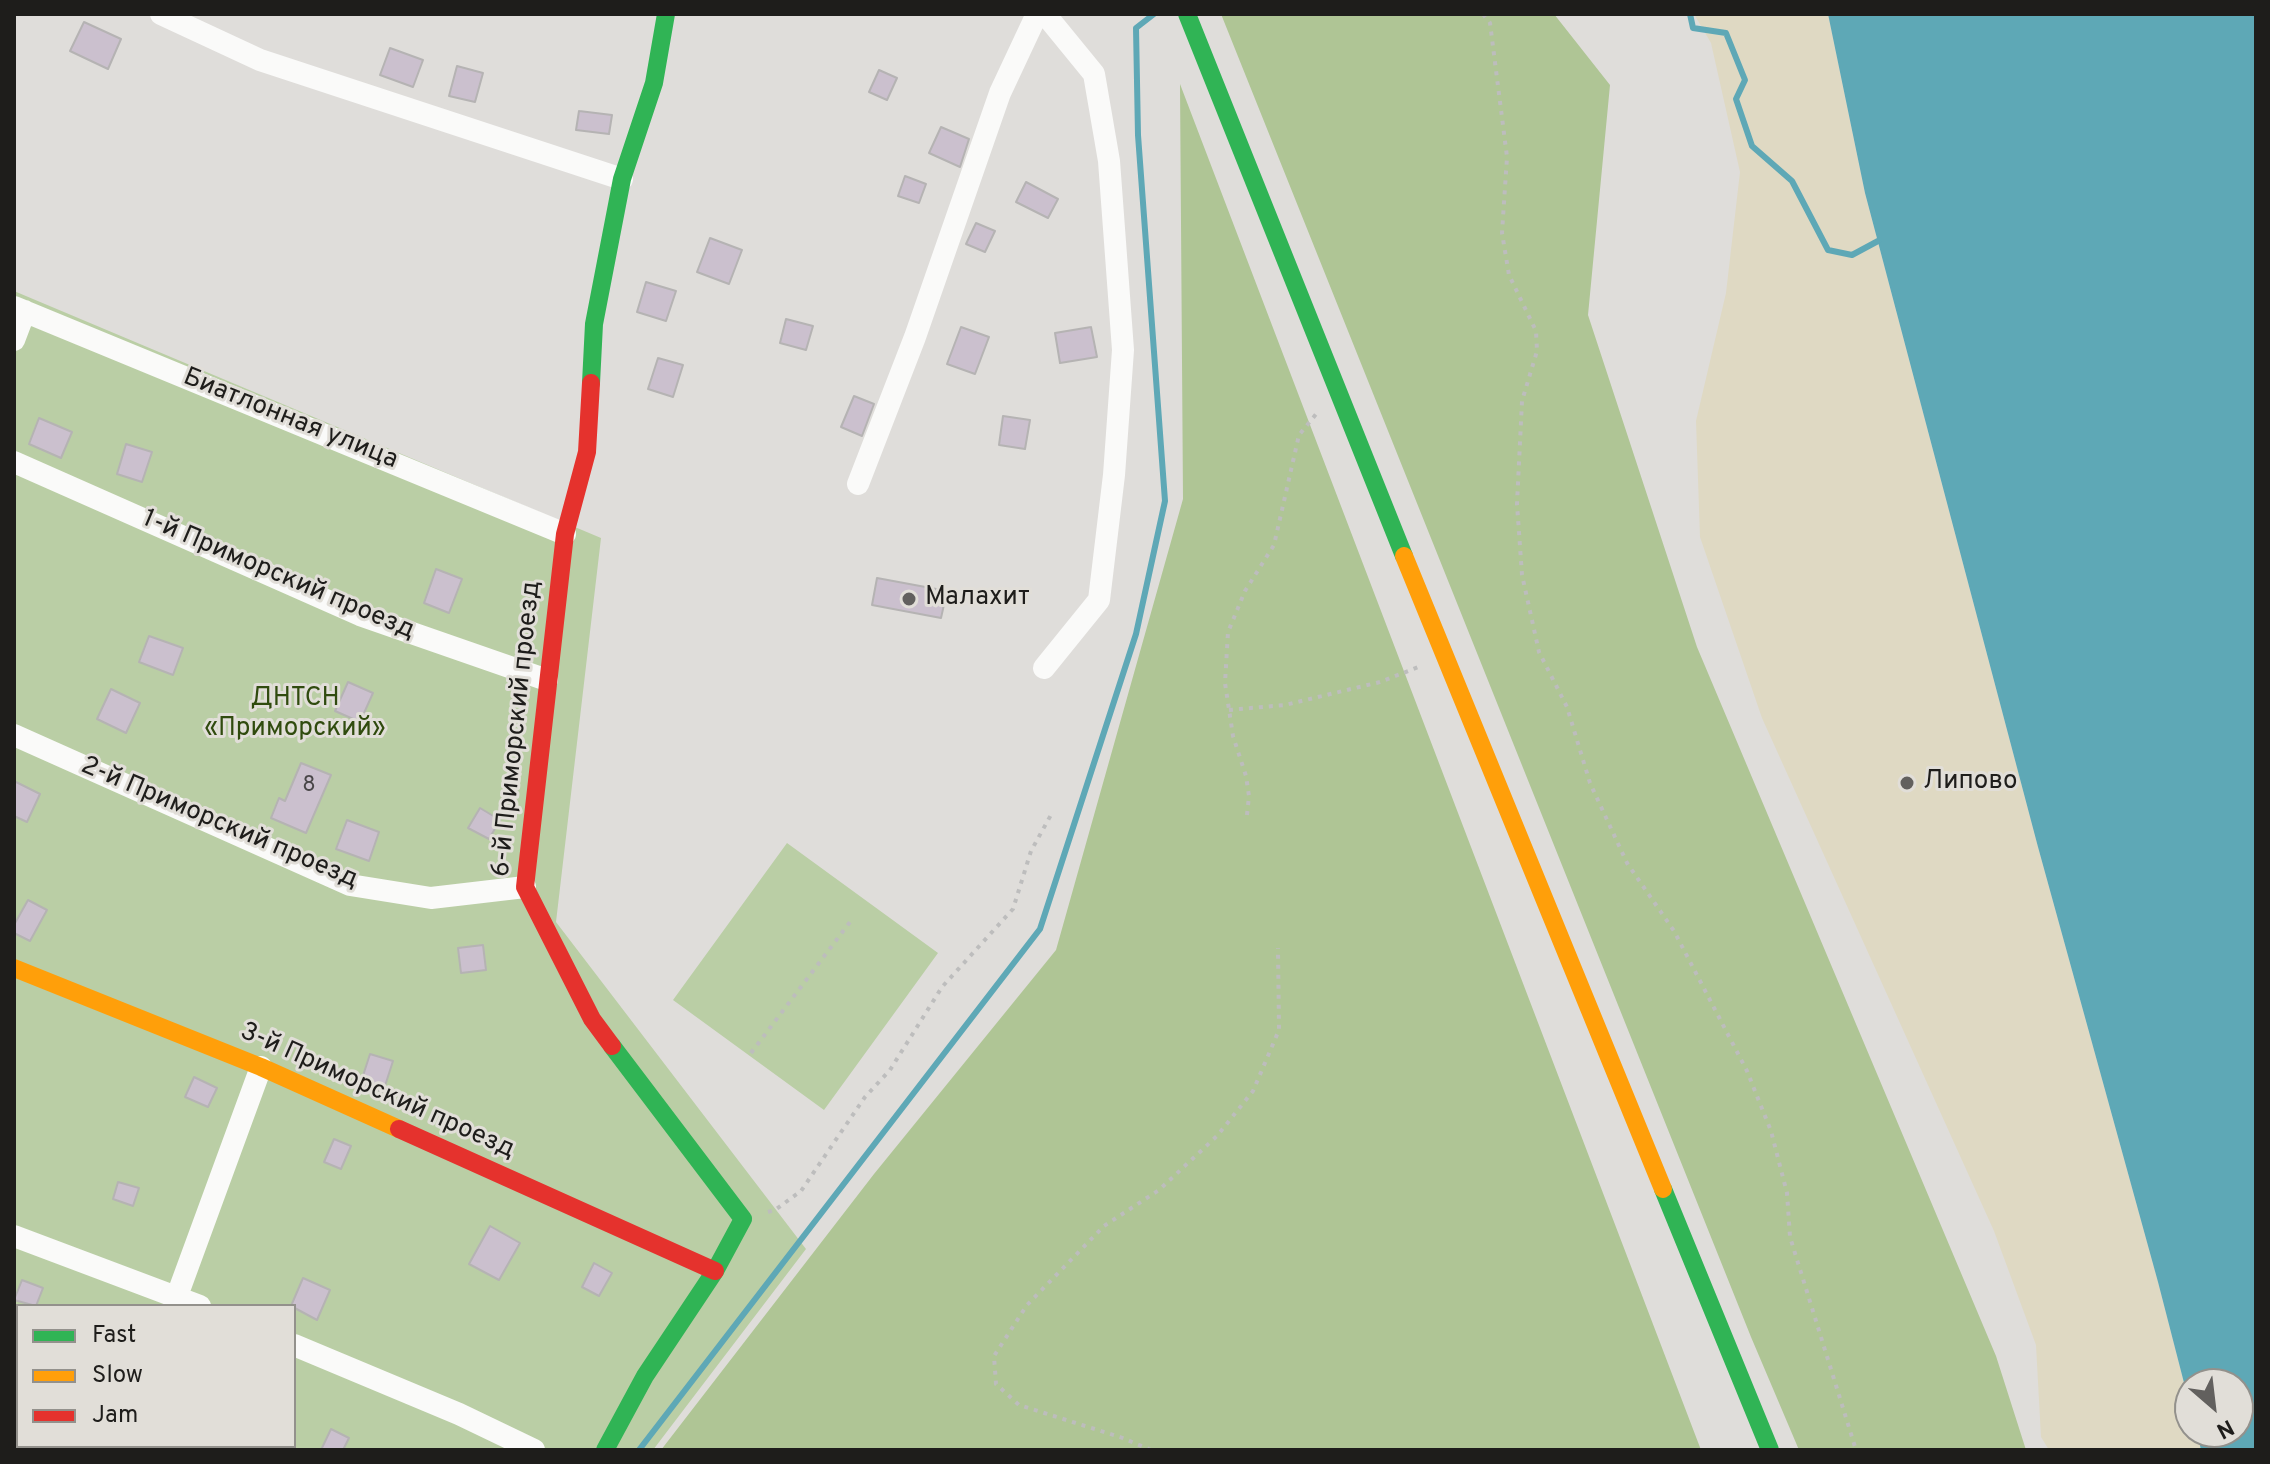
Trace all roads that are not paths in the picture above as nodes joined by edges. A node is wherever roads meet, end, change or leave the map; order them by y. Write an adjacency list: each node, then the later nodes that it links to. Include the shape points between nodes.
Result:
1 (161, 14): 6 (street, via 260,60)
2 (666, 14): 6 (street, 6-й Приморский проезд, via 654,83)
3 (1037, 14): 10 (street, via 1000,93)
4 (1045, 14): 12 (street, via 1094,74 1109,161 1123,350 1099,600)
5 (1187, 14): 25 (street)
6 (622, 179): 11 (street, 6-й Приморский проезд, via 594,324 587,452)
7 (20, 309): 8 (street); 11 (street, Биатлонная улица)
8 (14, 340)
9 (14, 462): 13 (street, 1-й Приморский проезд, via 360,615)
10 (858, 484)
11 (565, 534): 13 (street, 6-й Приморский проезд)
12 (1044, 668)
13 (547, 680): 15 (street, 6-й Приморский проезд)
14 (14, 735): 15 (street, 2-й Приморский проезд, via 350,885 431,898)
15 (525, 887): 19 (street, 6-й Приморский проезд, via 592,1019 743,1219)
16 (14, 968): 17 (street, 3-й Приморский проезд)
17 (261, 1067): 19 (street, 3-й Приморский проезд); 20 (street)
18 (14, 1236): 20 (street)
19 (715, 1271): 24 (street, via 645,1376)
20 (177, 1296): 21 (street)
21 (195, 1304)
22 (296, 1346): 23 (street)
23 (534, 1450)
24 (605, 1450)
25 (1770, 1450)

